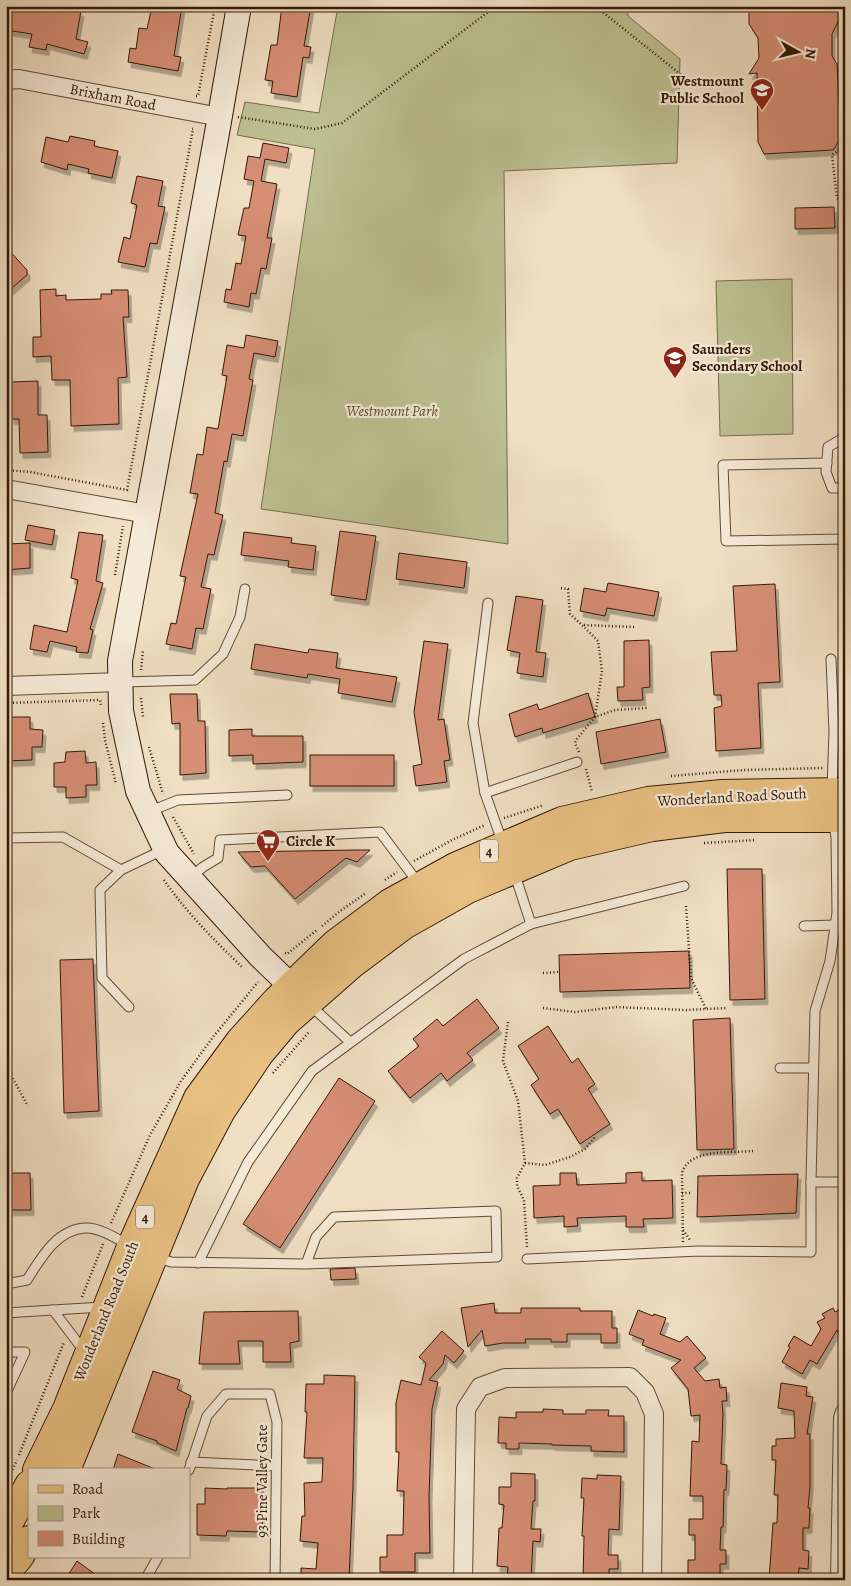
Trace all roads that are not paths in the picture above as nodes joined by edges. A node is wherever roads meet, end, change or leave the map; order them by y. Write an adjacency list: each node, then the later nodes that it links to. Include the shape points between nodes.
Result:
1 (239, 6): 3 (street)
2 (6, 80): 3 (street, Brixham Road, via 20,79)
3 (220, 115): 8 (street)
4 (845, 437): 5 (lane, via 828,447)
5 (827, 463): 6 (lane, via 826,472 832,488); 9 (lane, via 723,465 726,541)
6 (845, 488)
7 (6, 489): 8 (street)
8 (147, 514): 13 (street, via 120,661)
9 (845, 538)
10 (245, 589): 13 (lane, via 240,618 222,654 195,680)
11 (488, 603): 16 (lane, via 473,723)
12 (831, 659): 18 (lane)
13 (130, 682): 14 (street); 19 (street, via 121,710 138,791)
14 (6, 686)
15 (577, 762): 16 (lane)
16 (485, 793): 21 (lane)
17 (288, 794): 19 (lane, via 178,800)
18 (837, 805): 21 (main road, Wonderland Road South / 4, via 722,794 648,801 562,821); 28 (lane)
19 (157, 808): 22 (street)
20 (6, 838): 23 (lane, via 62,836)
21 (505, 850): 25 (main road, Wonderland Road South / 4); 27 (lane); 30 (main road, Wonderland Road South / 4, via 468,889 404,925)
22 (156, 852): 23 (lane); 24 (street)
23 (120, 870): 31 (lane, via 100,890 102,978)
24 (196, 873): 25 (lane, via 218,858 220,840 380,832); 30 (street, via 260,956)
25 (413, 876): 30 (main road, Wonderland Road South / 4, via 390,903 335,944)
26 (684, 886): 27 (lane)
27 (531, 924): 32 (lane, via 464,959)
28 (835, 925): 29 (lane); 34 (lane, via 830,961 815,1011)
29 (804, 926)
30 (304, 999): 32 (lane); 37 (main road, Wonderland Road South / 4, via 240,1041 198,1098)
31 (129, 1007)
32 (350, 1042): 39 (lane, via 312,1071 248,1162)
33 (780, 1068): 34 (lane)
34 (813, 1068): 35 (lane)
35 (811, 1182): 36 (lane); 38 (lane, via 811,1252 699,1251)
36 (845, 1182)
37 (142, 1251): 39 (lane, via 171,1262); 41 (lane, via 107,1233 86,1228 64,1233 42,1256 28,1280); 42 (main road, Wonderland Road South / 4); 52 (main road, Wonderland Road South / 4)
38 (527, 1259)
39 (198, 1263): 40 (lane)
40 (306, 1264): 40 (lane, via 316,1237 334,1217 496,1211 497,1257)
41 (6, 1284)
42 (108, 1306): 43 (lane); 46 (main road, Wonderland Road South / 4)
43 (52, 1310): 44 (lane); 46 (lane)
44 (6, 1313)
45 (6, 1352): 47 (lane, via 24,1352)
46 (88, 1356): 51 (main road, Wonderland Road South / 4, via 67,1410)
47 (6, 1393)
48 (845, 1412): 62 (street)
49 (190, 1466): 50 (lane); 50 (lane, 93 Pine Valley Gate, via 207,1416 226,1394 270,1394 277,1422)
50 (276, 1466): 59 (lane, 93 Pine Valley Gate)
51 (38, 1468)
52 (67, 1468)
53 (19, 1480): 54 (main road)
54 (6, 1528)
55 (28, 1542): 57 (main road)
56 (157, 1558): 58 (lane)
57 (6, 1573)
58 (145, 1580)
59 (274, 1580)
60 (463, 1580): 61 (street, via 466,1409 480,1387 505,1378 630,1377 645,1392 654,1414)
61 (652, 1580)
62 (840, 1580)

